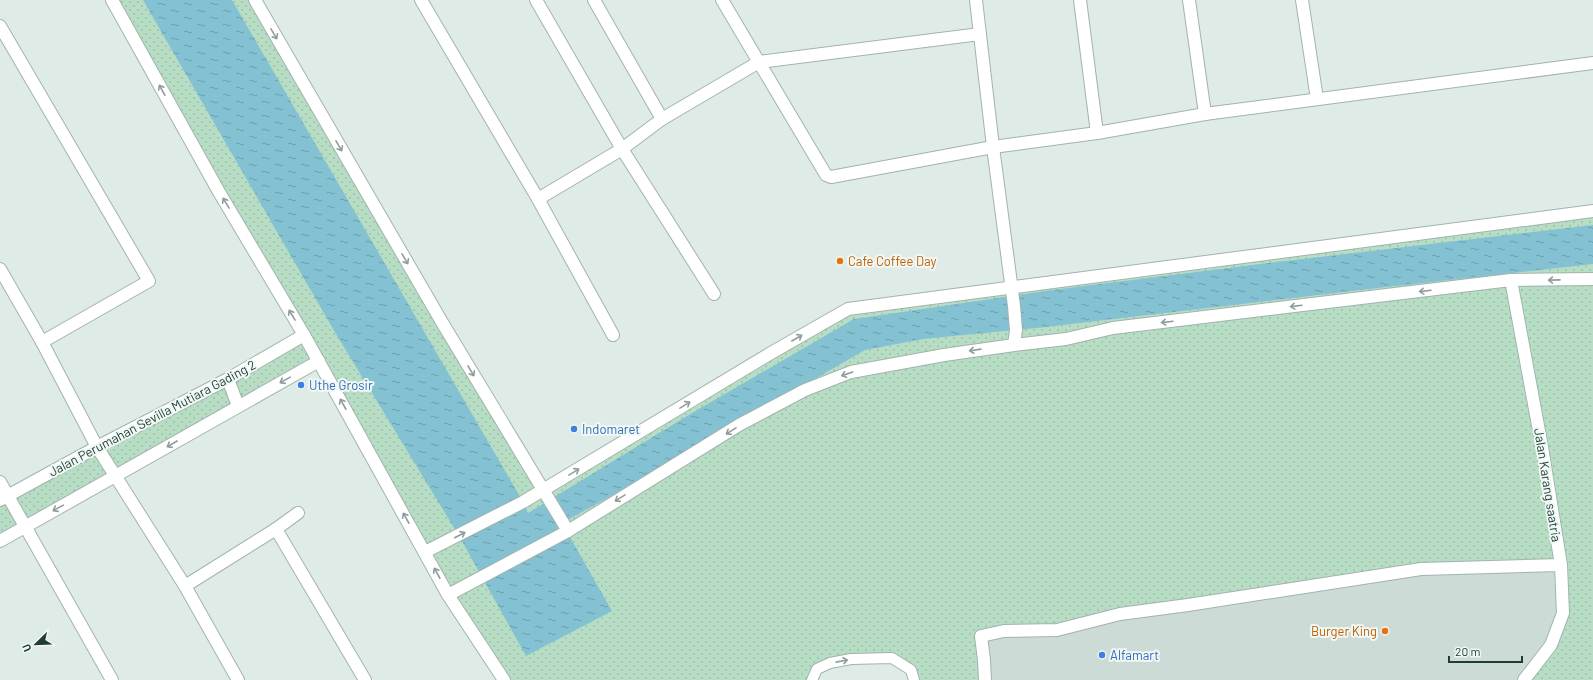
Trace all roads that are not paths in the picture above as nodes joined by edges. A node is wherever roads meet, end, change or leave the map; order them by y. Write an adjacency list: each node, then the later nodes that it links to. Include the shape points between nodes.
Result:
1 (112, 0): 28 (street, one-way to 1)
2 (255, 0): 38 (street, one-way to 38)
3 (421, 0): 21 (street)
4 (536, 0): 20 (street)
5 (594, 0): 17 (street)
6 (722, 0): 13 (street)
7 (976, 0): 12 (street)
8 (1080, 0): 18 (street)
9 (1189, 0): 16 (street)
10 (1302, 0): 15 (street)
11 (0, 26): 30 (street, via 149,281)
12 (980, 34): 13 (street); 19 (street)
13 (759, 62): 17 (street); 19 (street, via 828,176)
14 (1593, 63): 15 (street)
15 (1317, 99): 16 (street)
16 (1205, 114): 18 (street)
17 (662, 119): 20 (street)
18 (1097, 133): 19 (street)
19 (993, 147): 26 (street)
20 (622, 149): 21 (street); 27 (street)
21 (538, 199): 29 (street)
22 (1593, 211): 26 (street)
23 (0, 269): 30 (street)
24 (1593, 279): 25 (street, one-way to 25)
25 (1511, 280): 31 (street, one-way to 31, via 1113,328 1066,339); 46 (street, Jalan Karang saatria, via 1542,447)
26 (1011, 287): 31 (street, via 1016,330); 38 (street, one-way to 26, via 848,309)
27 (714, 294)
28 (304, 335): 32 (street); 33 (street, Jalan Perumahan Sevilla Mutiara Gading 2)
29 (613, 335)
30 (42, 342): 35 (street)
31 (1014, 345): 43 (street, one-way to 43, via 851,372 805,390 739,425)
32 (319, 361): 34 (street, one-way to 34); 45 (street, one-way to 32)
33 (228, 379): 34 (street); 35 (street, Jalan Perumahan Sevilla Mutiara Gading 2)
34 (238, 406): 36 (street, one-way to 36)
35 (97, 447): 36 (street); 39 (street, Jalan Perumahan Sevilla Mutiara Gading 2)
36 (116, 476): 41 (street, one-way to 41); 47 (street)
37 (0, 482): 39 (street)
38 (542, 491): 43 (street); 45 (street, one-way to 38)
39 (4, 498): 41 (street)
40 (298, 514): 42 (street)
41 (25, 527): 44 (street); 49 (street)
42 (276, 529): 47 (street); 51 (street)
43 (568, 530): 48 (street)
44 (0, 541)
45 (425, 552): 48 (street, one-way to 45)
46 (1560, 565): 55 (street, via 1421,569 1120,614 1057,630 1004,632 981,636); 56 (street, Jalan Karang saatria, via 1563,613 1551,645)
47 (185, 586): 50 (street)
48 (448, 595): 52 (street)
49 (112, 680)
50 (238, 680)
51 (365, 680)
52 (504, 680)
53 (812, 680): 54 (lane, one-way to 54, via 817,668 830,663 851,659 892,658 911,670)
54 (914, 680)
55 (985, 680)
56 (1524, 680)

